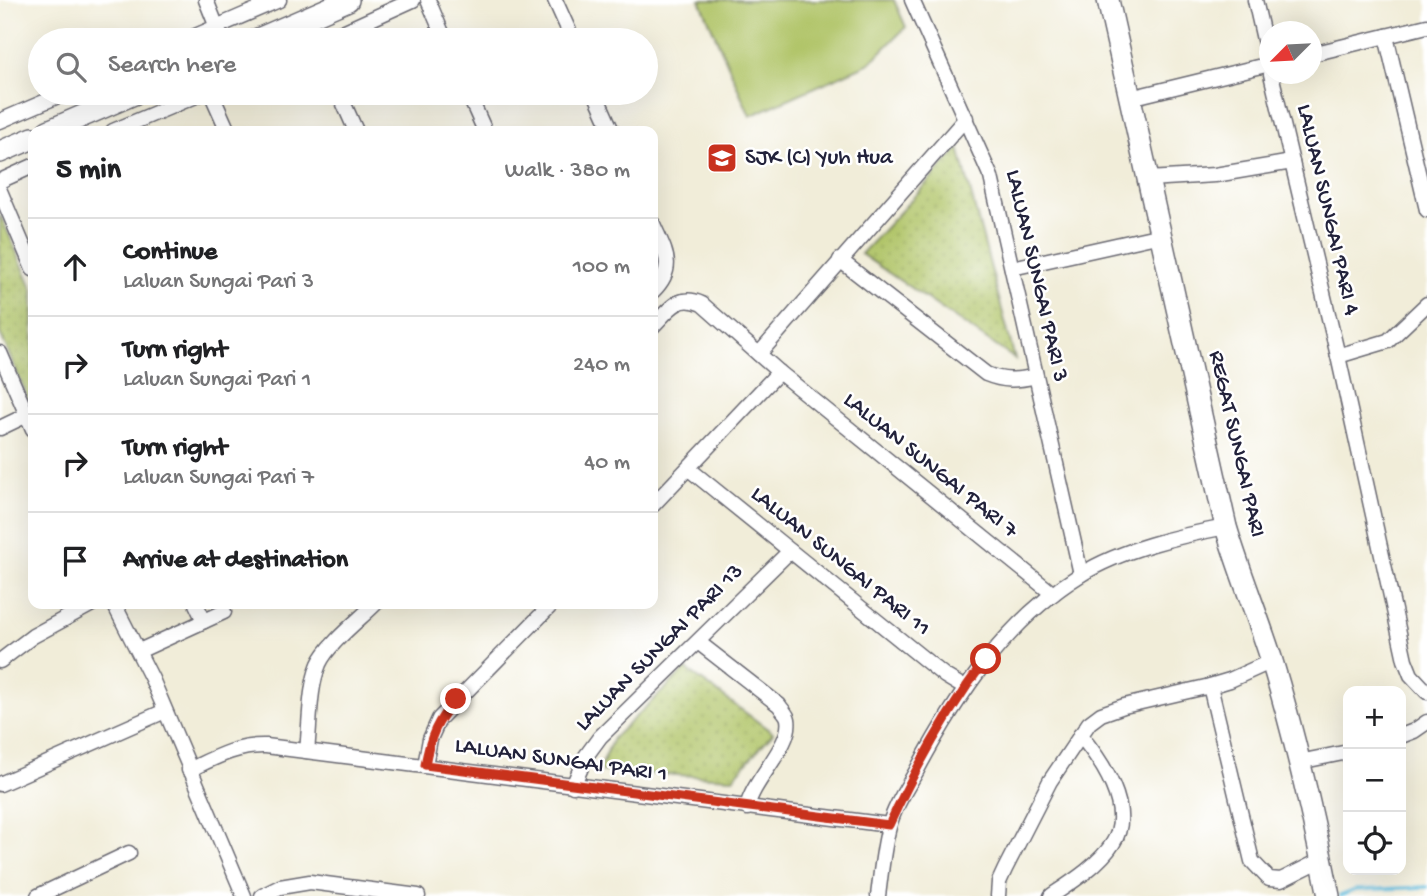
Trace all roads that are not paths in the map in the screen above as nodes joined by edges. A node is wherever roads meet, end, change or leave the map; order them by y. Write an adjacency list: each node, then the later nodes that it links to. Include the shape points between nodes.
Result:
1 (206, 0): 13 (street)
2 (279, 0): 14 (street)
3 (348, 0): 10 (main road)
4 (413, 0): 17 (street)
5 (428, 0): 18 (street)
6 (555, 0): 19 (street)
7 (912, 0): 32 (street, LALUAN SUNGAI PARI 3)
8 (1108, 0): 24 (main road, REGAT SUNGAI PARI)
9 (1255, 0): 11 (street)
10 (307, 18): 15 (main road); 16 (street)
11 (1260, 21)
12 (1427, 26): 20 (street)
13 (218, 28)
14 (230, 28)
15 (284, 28)
16 (311, 28)
17 (351, 28)
18 (440, 28)
19 (568, 28)
20 (1386, 36): 21 (street); 47 (street)
21 (1322, 51)
22 (1259, 67): 24 (street)
23 (1273, 84): 42 (street, LALUAN SUNGAI PARI 4)
24 (1130, 98): 44 (main road, REGAT SUNGAI PARI)
25 (37, 105): 33 (street)
26 (108, 105): 34 (main road)
27 (174, 105): 35 (street)
28 (216, 105): 36 (street)
29 (344, 105): 37 (street)
30 (473, 105): 38 (street)
31 (600, 105): 39 (street)
32 (966, 118): 51 (street); 52 (street, LALUAN SUNGAI PARI 3, via 992,177)
33 (0, 121)
34 (60, 126)
35 (125, 126)
36 (226, 126)
37 (354, 126)
38 (483, 126)
39 (610, 126)
40 (28, 140): 41 (main road)
41 (0, 152)
42 (1292, 162): 44 (street); 58 (street, LALUAN SUNGAI PARI 4)
43 (28, 168): 45 (street)
44 (1148, 179): 48 (main road, REGAT SUNGAI PARI)
45 (0, 181)
46 (0, 191): 50 (street)
47 (1427, 210)
48 (1161, 235): 52 (street); 65 (main road, REGAT SUNGAI PARI)
49 (658, 236): 53 (street, via 668,269)
50 (28, 257)
51 (840, 260): 57 (street); 60 (street, via 986,374 1011,380)
52 (1012, 268): 60 (street, LALUAN SUNGAI PARI 3)
53 (658, 286)
54 (1427, 304): 58 (street, via 1388,341)
55 (658, 322): 57 (street, LALUAN SUNGAI PARI 7, via 676,304 693,300)
56 (0, 353): 61 (street)
57 (759, 354): 59 (street, LALUAN SUNGAI PARI 7)
58 (1338, 356): 83 (street, LALUAN SUNGAI PARI 4, via 1405,660 1411,675)
59 (779, 372): 63 (street); 68 (street, LALUAN SUNGAI PARI 7)
60 (1035, 376): 67 (street, LALUAN SUNGAI PARI 3)
61 (27, 415): 62 (street)
62 (0, 428)
63 (689, 469): 64 (street); 66 (street, LALUAN SUNGAI PARI 11)
64 (658, 500)
65 (1226, 527): 67 (street, via 1121,556); 80 (main road, REGAT SUNGAI PARI)
66 (790, 551): 77 (street, LALUAN SUNGAI PARI 13); 82 (street, LALUAN SUNGAI PARI 11)
67 (1081, 575): 68 (street)
68 (1053, 594): 82 (street, via 986,659)
69 (82, 609): 79 (street)
70 (117, 609): 78 (street)
71 (198, 609): 75 (street)
72 (370, 609): 88 (street, via 320,663)
73 (547, 609): 91 (street, via 439,719)
74 (223, 612): 75 (street)
75 (204, 621): 78 (street)
76 (0, 640): 79 (street)
77 (698, 642): 94 (street, LALUAN SUNGAI PARI 13, via 600,737); 95 (street, via 779,705 788,718 788,733)
78 (139, 651): 84 (street)
79 (4, 657)
80 (1272, 661): 81 (street); 90 (main road, REGAT SUNGAI PARI)
81 (1210, 686): 86 (street, via 1124,706 1101,715); 98 (street, via 1252,861 1269,879 1281,880)
82 (965, 688): 96 (street)
83 (1427, 692)
84 (165, 711): 92 (street); 93 (street)
85 (1427, 722): 87 (street)
86 (1084, 729): 104 (street, via 1050,781 999,882); 105 (street, via 1106,769 1120,825 1114,842 1099,859)
87 (1406, 734)
88 (307, 751): 91 (street, LALUAN SUNGAI PARI 1); 92 (street, LALUAN SUNGAI PARI 1, via 250,746)
89 (1343, 753): 90 (street)
90 (1299, 762): 98 (main road, REGAT SUNGAI PARI)
91 (425, 765): 94 (street, LALUAN SUNGAI PARI 1)
92 (188, 769): 100 (street)
93 (0, 784)
94 (573, 786): 95 (street, LALUAN SUNGAI PARI 1)
95 (747, 808): 96 (street, LALUAN SUNGAI PARI 1)
96 (889, 825): 103 (street)
97 (129, 853): 99 (street)
98 (1323, 866): 106 (main road, REGAT SUNGAI PARI)
99 (38, 896)
100 (244, 896)
101 (262, 896): 102 (street, via 280,887 310,882)
102 (418, 896)
103 (878, 896)
104 (998, 896)
105 (1051, 896)
106 (1329, 896)

